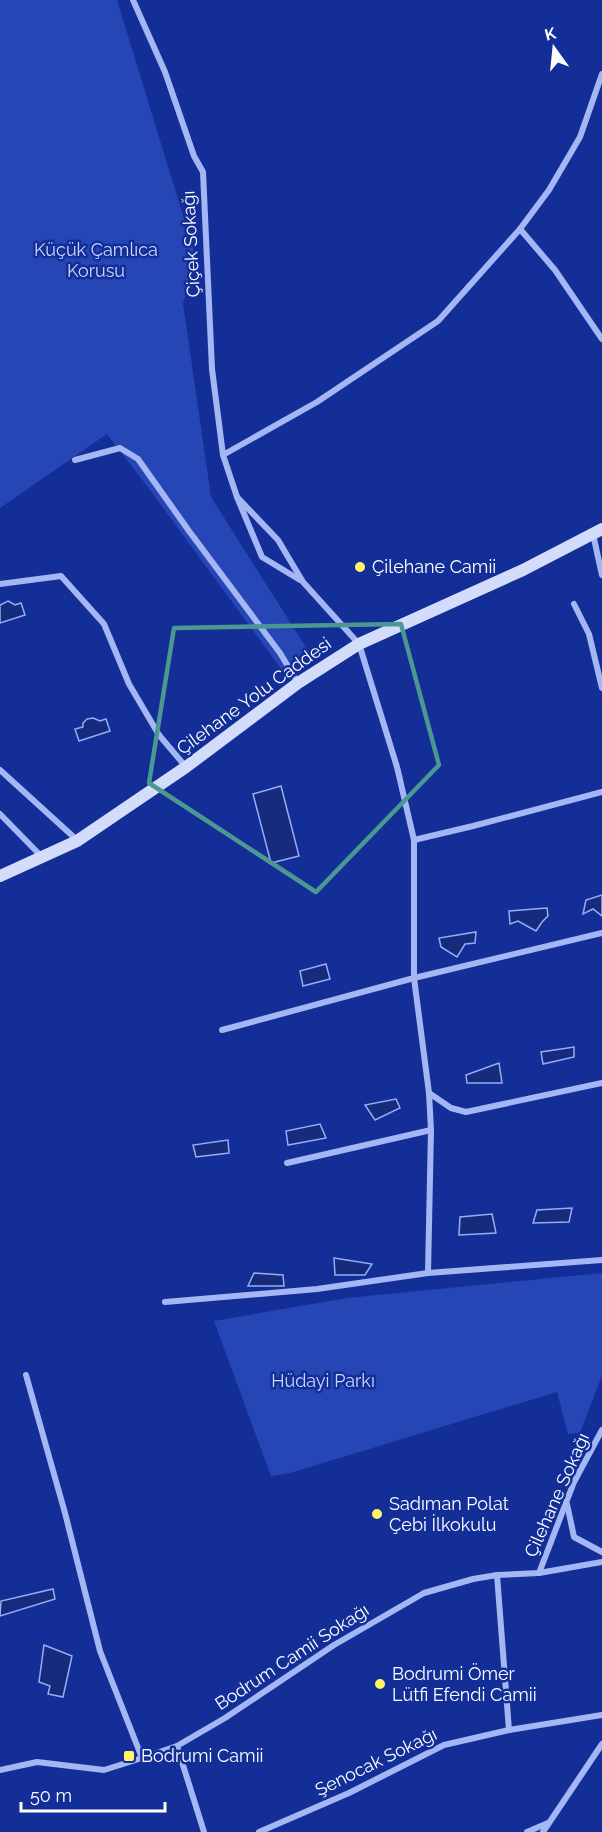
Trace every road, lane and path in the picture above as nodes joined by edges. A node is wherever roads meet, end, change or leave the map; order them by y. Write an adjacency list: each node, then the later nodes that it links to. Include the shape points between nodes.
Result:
1 (133, 0): 5 (street, Çiçek Sokağı, via 203,172 212,369)
2 (602, 77): 3 (street, via 580,137)
3 (520, 229): 4 (street, via 555,270); 5 (street, via 438,321 317,402)
4 (602, 339)
5 (223, 455): 7 (street, Çiçek Sokağı)
6 (75, 460): 14 (street, via 120,448 138,459)
7 (237, 497): 10 (street, Çiçek Sokağı, via 278,540); 10 (street, Çiçek Sokağı, via 262,556)
8 (598, 532): 9 (street); 13 (street, Çilehane Yolu Caddesi)
9 (602, 575)
10 (303, 582): 13 (street, Çiçek Sokağı)
11 (0, 584): 16 (street, via 61,576 104,624 129,684 159,735)
12 (574, 604): 15 (street, via 589,634)
13 (359, 644): 14 (street, Çilehane Yolu Caddesi); 20 (street, via 397,767)
14 (298, 683): 16 (street, Çilehane Yolu Caddesi)
15 (602, 688)
16 (186, 767): 21 (street, Çilehane Yolu Caddesi)
17 (0, 770): 21 (street)
18 (602, 792): 20 (street)
19 (0, 814): 22 (street)
20 (414, 840): 25 (street)
21 (77, 841): 22 (street, Çilehane Yolu Caddesi)
22 (43, 858): 23 (street, Çilehane Yolu Caddesi)
23 (0, 876)
24 (602, 933): 25 (street)
25 (414, 978): 26 (street); 28 (street)
26 (222, 1030)
27 (602, 1083): 28 (street, via 466,1112 451,1108)
28 (429, 1093): 29 (street)
29 (431, 1130): 30 (street); 32 (street)
30 (287, 1163)
31 (602, 1260): 32 (street)
32 (428, 1273): 33 (street, via 317,1289)
33 (165, 1302)
34 (26, 1376): 45 (street, via 100,1651)
35 (602, 1430): 36 (street, Çilehane Sokağı)
36 (566, 1503): 37 (street, via 574,1537); 39 (street, Çilehane Sokağı)
37 (602, 1552)
38 (602, 1562): 39 (street, Bodrum Camii Sokağı)
39 (539, 1573): 40 (street, Bodrum Camii Sokağı)
40 (497, 1575): 42 (street); 44 (street, Bodrum Camii Sokağı, via 424,1593 334,1645)
41 (602, 1715): 42 (street, Şenocak Sokağı)
42 (509, 1730): 49 (street, Şenocak Sokağı, via 444,1745)
43 (602, 1744): 47 (street)
44 (177, 1746): 45 (street, Bodrum Camii Sokağı); 48 (street)
45 (142, 1758): 46 (street, Bodrum Camii Sokağı, via 104,1770 37,1762)
46 (0, 1770)
47 (550, 1822): 50 (street); 51 (street)
48 (204, 1832)
49 (260, 1832)
50 (527, 1832)
51 (543, 1832)

